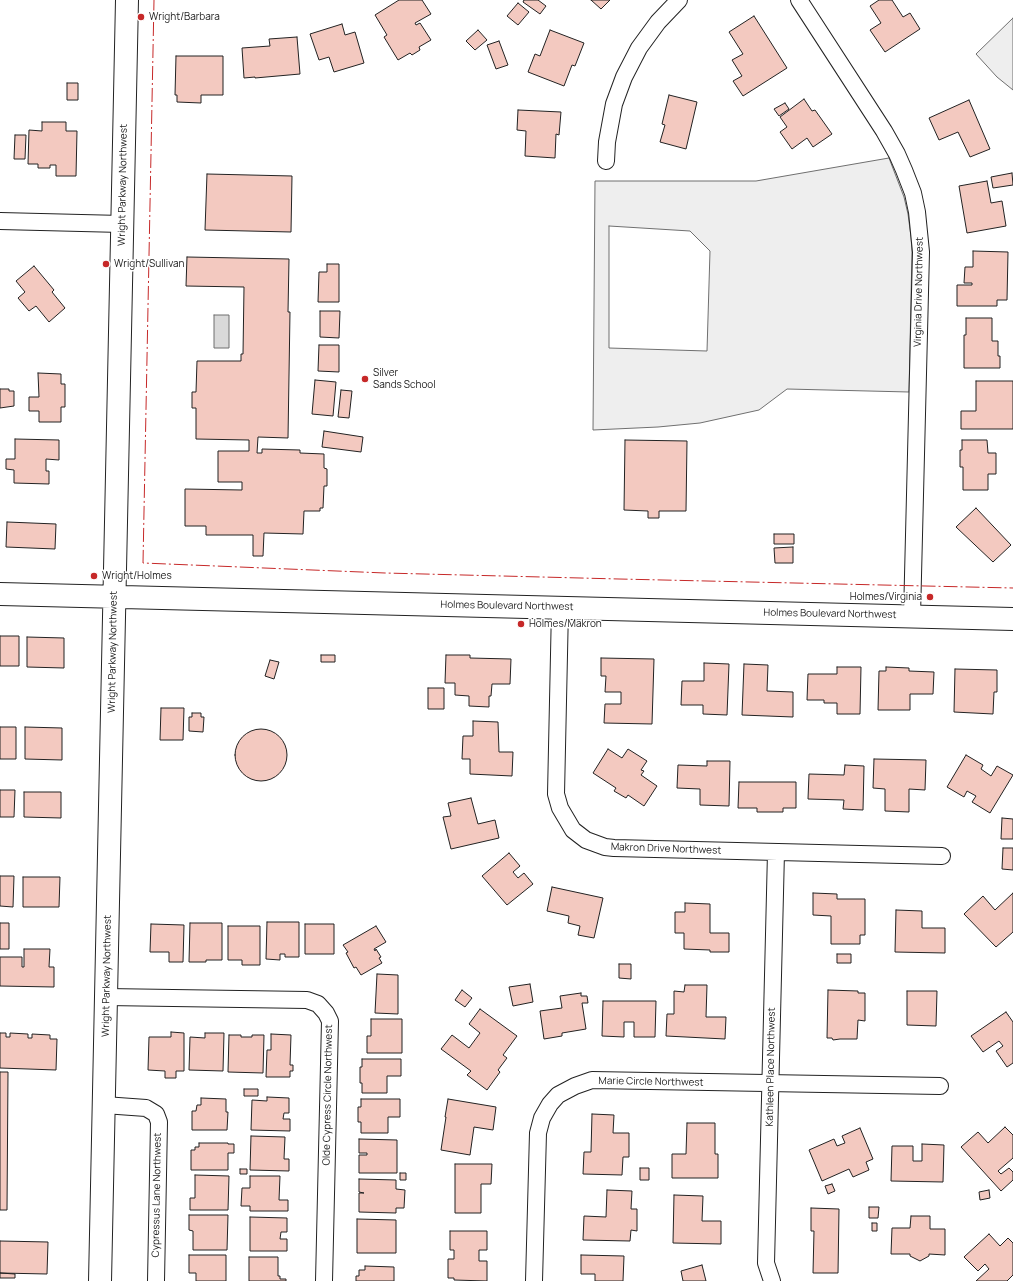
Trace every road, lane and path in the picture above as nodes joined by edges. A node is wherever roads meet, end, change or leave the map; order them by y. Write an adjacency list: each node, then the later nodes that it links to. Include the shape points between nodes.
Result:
1 (127, 0): 6 (street, Wright Parkway Northwest)
2 (679, 0): 4 (street, via 658,22 639,48 624,76 614,104)
3 (799, 0): 10 (street, Virginia Drive Northwest, via 897,154 917,212 921,252)
4 (606, 161)
5 (0, 221): 6 (street)
6 (122, 224): 8 (street, Wright Parkway Northwest)
7 (0, 594): 8 (street, Holmes Boulevard Northwest)
8 (114, 596): 9 (street, Holmes Boulevard Northwest); 14 (street, Wright Parkway Northwest)
9 (560, 608): 10 (street, Holmes Boulevard Northwest); 12 (street, Makron Drive Northwest, via 556,794 560,808 573,830 586,840 614,848)
10 (912, 616): 11 (street, Holmes Boulevard Northwest)
11 (1013, 619)
12 (776, 852): 13 (street, Makron Drive Northwest); 15 (street, Kathleen Place Northwest)
13 (942, 856)
14 (106, 997): 17 (street, Wright Parkway Northwest); 20 (street, Olde Cypress Circle Northwest, via 307,1000 318,1004 326,1013 330,1021)
15 (770, 1084): 16 (street, Marie Circle Northwest); 21 (street, Marie Circle Northwest, via 592,1080 558,1095 542,1118 538,1133); 22 (street, Kathleen Place Northwest, via 766,1263)
16 (940, 1086)
17 (104, 1105): 18 (street, Wright Parkway Northwest); 19 (street, Cypressus Lane Northwest, via 146,1108 156,1114 159,1122)
18 (100, 1281)
19 (156, 1281)
20 (324, 1281)
21 (534, 1281)
22 (772, 1281)

